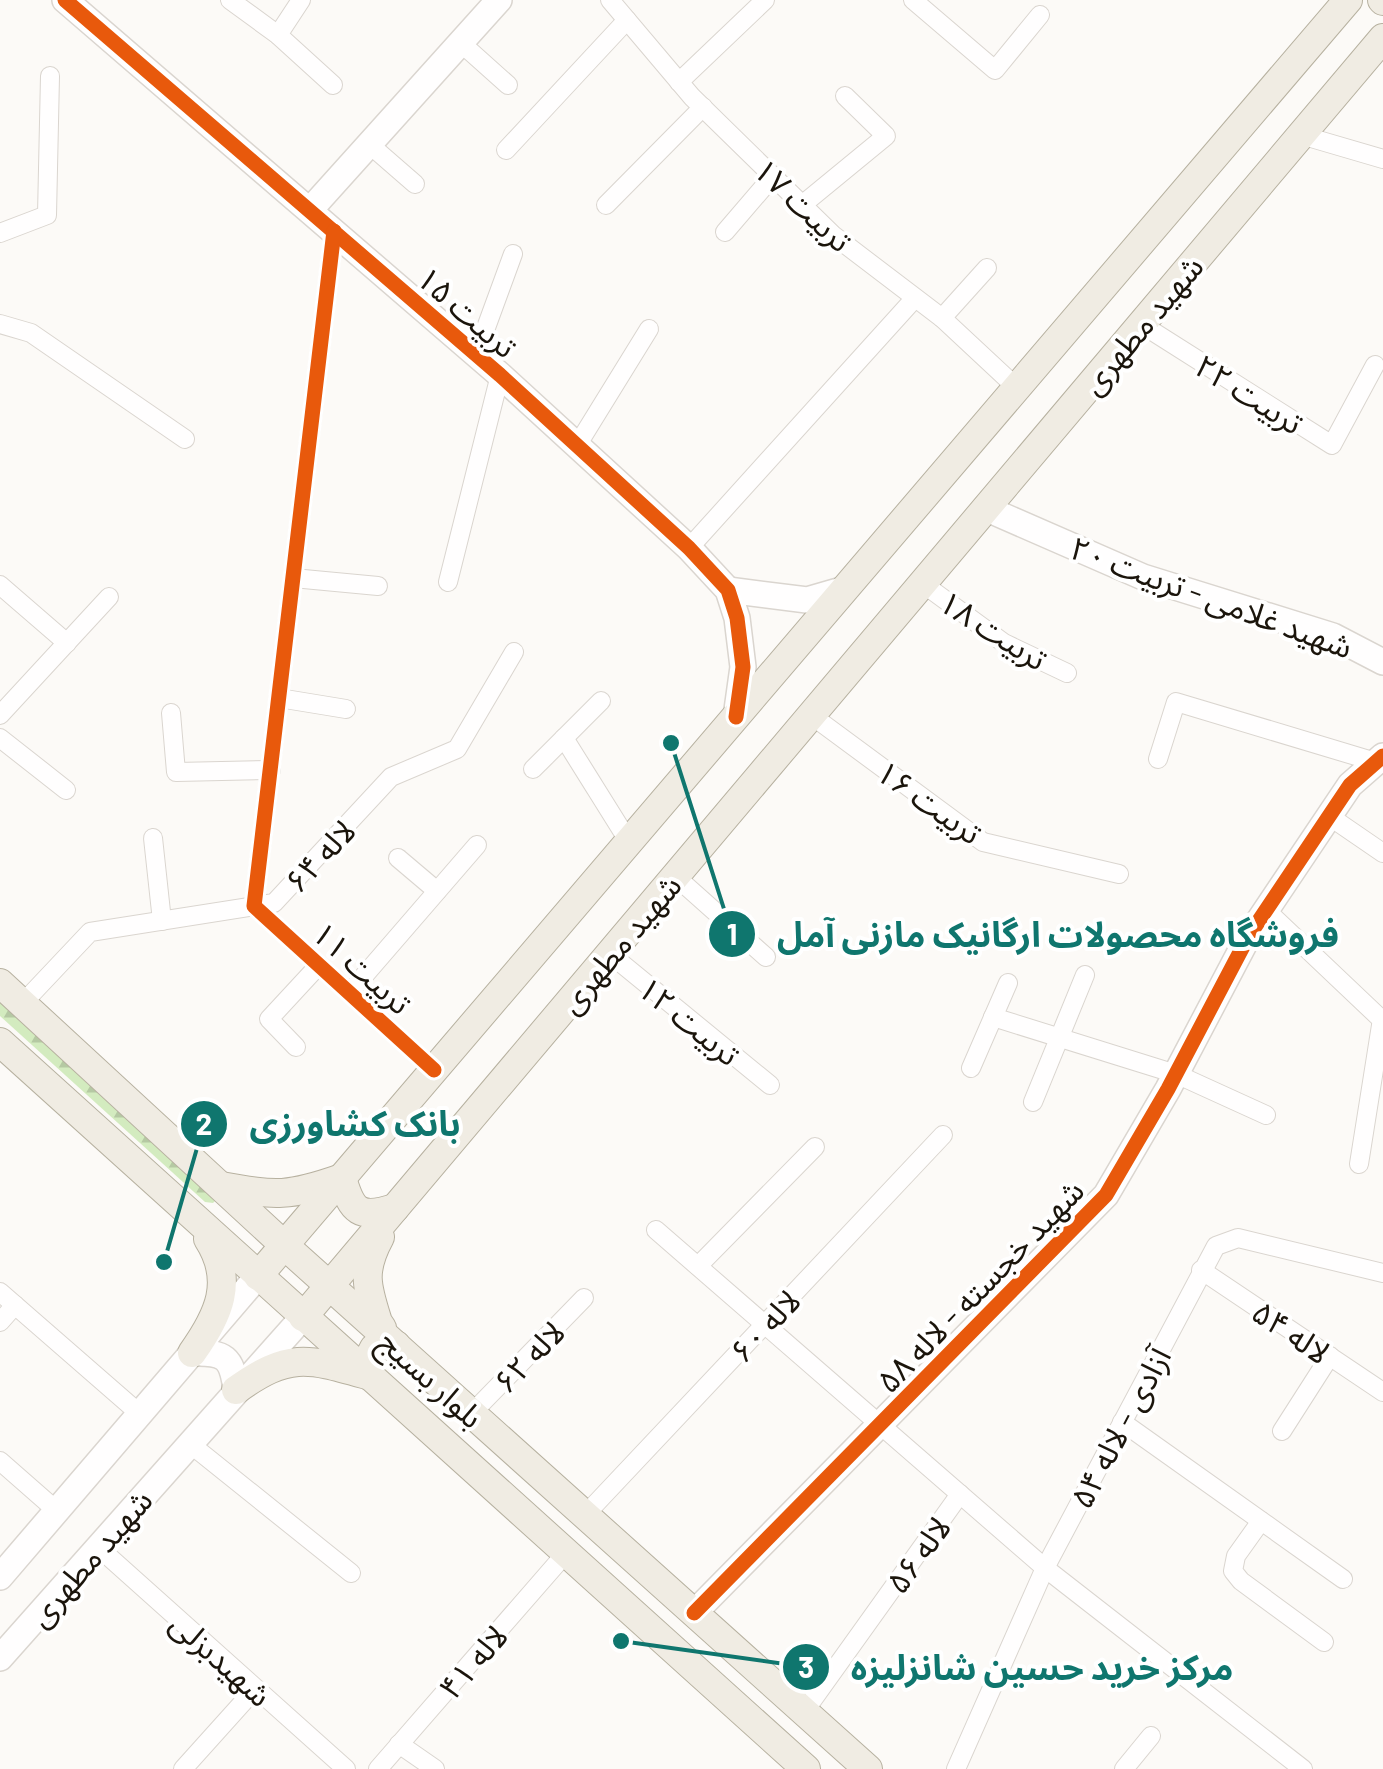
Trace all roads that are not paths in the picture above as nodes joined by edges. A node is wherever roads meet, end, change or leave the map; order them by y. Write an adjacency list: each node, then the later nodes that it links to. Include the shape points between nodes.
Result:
1 (65, 0): 29 (street, تربیت ۱۵)
2 (230, 0): 12 (street)
3 (301, 0): 12 (street)
4 (499, 0): 14 (street)
5 (610, 0): 11 (street, تربیت ۱۷)
6 (765, 0): 9 (street)
7 (913, 0): 10 (street, via 995,70)
8 (1348, 0): 43 (main road, شهید مطهری)
9 (745, 7): 16 (street)
10 (1040, 16)
11 (627, 20): 16 (street, تربیت ۱۷); 23 (street)
12 (278, 35): 17 (street)
13 (1383, 38): 21 (main road, شهید مطهری)
14 (461, 44): 18 (street); 22 (street)
15 (50, 76): 32 (street, via 47,215)
16 (680, 82): 20 (street, تربیت ۱۷)
17 (333, 85)
18 (508, 85)
19 (845, 96): 28 (street, via 886,136)
20 (703, 107): 25 (street, تربیت ۱۷); 27 (street)
21 (1301, 135): 24 (street); 38 (main road, شهید مطهری)
22 (369, 144): 26 (street); 29 (street)
23 (506, 150)
24 (1383, 159)
25 (773, 176): 28 (street, تربیت ۱۷); 31 (street)
26 (415, 184)
27 (606, 205)
28 (802, 205): 35 (street, تربیت ۱۷)
29 (310, 210): 30 (street, تربیت ۱۵)
30 (334, 232): 40 (street, تربیت ۱۵); 48 (street)
31 (725, 232)
32 (0, 233)
33 (514, 254): 40 (street)
34 (987, 268): 36 (street)
35 (915, 298): 36 (street, تربیت ۱۷); 47 (street)
36 (942, 318): 43 (street, تربیت ۱۷)
37 (0, 324): 44 (street, via 31,333)
38 (1141, 324): 41 (street, تربیت ۲۲, via 1332,445); 46 (main road, شهید مطهری)
39 (649, 328): 45 (street)
40 (476, 355): 42 (street, تربیت ۱۵)
41 (1375, 365)
42 (500, 374): 45 (street, تربیت ۱۵); 49 (street)
43 (1017, 388): 54 (main road, شهید مطهری)
44 (186, 440)
45 (578, 444): 47 (street, تربیت ۱۵)
46 (986, 508): 50 (main road, شهید مطهری); 58 (street, شهید غلامی - تربیت ۲۰, via 1143,577)
47 (689, 548): 53 (street, تربیت ۱۵)
48 (293, 578): 52 (street); 60 (street)
49 (448, 582)
50 (922, 583): 59 (street, تربیت ۱۸, via 1004,642); 64 (main road, شهید مطهری)
51 (0, 585): 56 (street)
52 (378, 586)
53 (728, 590): 54 (street, via 806,600); 66 (street, تربیت ۱۵, via 743,667)
54 (845, 590): 66 (main road, شهید مطهری)
55 (109, 597): 56 (street)
56 (66, 643): 65 (street)
57 (514, 652): 83 (street, لاله ۶۴, via 456,749 390,777 274,903)
58 (1381, 657)
59 (1067, 673)
60 (279, 698): 62 (street); 72 (street)
61 (601, 701): 68 (street)
62 (346, 709)
63 (171, 713): 72 (street, via 176,772)
64 (811, 715): 80 (street, تربیت ۱۶, via 983,842); 81 (main road, شهید مطهری)
65 (0, 716)
66 (736, 717): 76 (main road, شهید مطهری)
67 (0, 738): 73 (street)
68 (564, 738): 71 (street); 76 (street)
69 (1158, 759): 70 (street, via 1176,702)
70 (1380, 759): 74 (street, شهید خجسته - لاله ۵۸, via 1350,784)
71 (533, 769)
72 (271, 770): 83 (street)
73 (66, 790)
74 (1329, 816): 78 (street); 84 (street, شهید خجسته - لاله ۵۸)
75 (154, 838): 85 (street)
76 (629, 842): 100 (main road, شهید مطهری)
77 (477, 845): 82 (street)
78 (1383, 852)
79 (398, 858): 82 (street)
80 (1118, 874)
81 (676, 876): 86 (main road, شهید مطهری); 87 (street)
82 (438, 891): 92 (street)
83 (254, 906): 85 (street, لاله ۶۴); 88 (street, تربیت ۱۱)
84 (1266, 910): 95 (street); 101 (street, شهید خجسته - لاله ۵۸)
85 (162, 921): 93 (street, لاله ۶۴, via 90,932)
86 (610, 954): 102 (street, تربیت ۱۲); 110 (main road, شهید مطهری)
87 (766, 957)
88 (319, 964): 92 (street, تربیت ۱۱); 98 (street, via 269,1019)
89 (1085, 975): 96 (street)
90 (1008, 983): 94 (street)
91 (0, 984): 93 (main road, بلوار بسیج)
92 (350, 992): 100 (street, تربیت ۱۱)
93 (22, 1004): 109 (main road, بلوار بسیج)
94 (993, 1017): 96 (street); 99 (street)
95 (1382, 1020): 107 (street)
96 (1057, 1037): 101 (street); 103 (street)
97 (0, 1042): 111 (main road, بلوار بسیج)
98 (296, 1047)
99 (971, 1068)
100 (434, 1070): 108 (main road, شهید مطهری)
101 (1176, 1074): 104 (street); 134 (street, شهید خجسته - لاله ۵۸, via 1096,1208)
102 (770, 1085)
103 (1033, 1102)
104 (1266, 1115)
105 (942, 1134): 124 (street, لاله ۶۰)
106 (815, 1148): 114 (street)
107 (1360, 1164)
108 (342, 1178): 109 (main road, via 298,1194); 110 (main road, via 348,1201 360,1211); 113 (main road, شهید مطهری)
109 (220, 1186): 111 (main road, via 226,1214); 113 (main road, بلوار بسیج)
110 (395, 1208): 118 (main road, شهید مطهری); 125 (main road, via 366,1278 378,1322)
111 (196, 1221): 117 (main road, بلوار بسیج); 126 (main road, via 224,1274 213,1324)
112 (656, 1230): 114 (street)
113 (284, 1245): 117 (main road, شهید مطهری); 118 (main road, بلوار بسیج)
114 (698, 1266): 124 (street)
115 (1201, 1270): 116 (street, آزادی - لاله ۵۴, via 1216,1246 1238,1238); 127 (street, لاله ۵۴); 133 (street, آزادی - لاله ۵۴)
116 (1383, 1274)
117 (258, 1276): 122 (main road, بلوار بسیج); 126 (street, شهید مطهری)
118 (330, 1286): 122 (main road, شهید مطهری); 125 (main road, بلوار بسیج)
119 (0, 1292): 121 (street)
120 (584, 1298): 132 (street, لاله ۶۲)
121 (15, 1305): 123 (street); 131 (street)
122 (303, 1317): 128 (main road, بلوار بسیج); 129 (street, شهید مطهری)
123 (0, 1322)
124 (764, 1324): 134 (street); 140 (street, لاله ۶۰)
125 (396, 1345): 128 (main road, via 374,1348 364,1365); 132 (main road, بلوار بسیج)
126 (192, 1353): 129 (street, via 226,1358); 131 (street, شهید مطهری)
127 (1330, 1356): 130 (street, لاله ۵۴); 135 (street)
128 (367, 1374): 129 (main road, via 292,1360); 143 (main road, بلوار بسیج)
129 (236, 1390): 136 (street, شهید مطهری)
130 (1383, 1392)
131 (140, 1414): 139 (street, شهید مطهری)
132 (472, 1414): 140 (main road, بلوار بسیج)
133 (1122, 1422): 141 (street); 144 (street, آزادی - لاله ۵۴)
134 (880, 1425): 138 (street); 148 (street, شهید خجسته - لاله ۵۸)
135 (1282, 1432)
136 (189, 1443): 142 (street, شهید مطهری); 145 (street)
137 (0, 1462): 139 (street)
138 (960, 1494): 144 (street); 152 (street, لاله ۵۶)
139 (57, 1511): 146 (street, شهید مطهری)
140 (585, 1515): 148 (main road, بلوار بسیج)
141 (1261, 1521): 147 (street); 149 (street, via 1233,1571)
142 (98, 1547): 150 (street, شهید مطهری); 151 (street, شهیدبزلی)
143 (566, 1553): 154 (street, لاله ۴۱); 155 (main road, بلوار بسیج)
144 (1045, 1568): 161 (street, آزادی - لاله ۵۴); 163 (street)
145 (350, 1573)
146 (0, 1577)
147 (1344, 1580)
148 (694, 1613): 152 (main road, بلوار بسیج)
149 (1324, 1642)
150 (0, 1658)
151 (256, 1688): 156 (street); 157 (street, شهیدبزلی)
152 (804, 1712): 160 (main road, بلوار بسیج)
153 (1152, 1736): 162 (street)
154 (400, 1744): 158 (street, لاله ۴۱); 159 (street)
155 (802, 1768)
156 (183, 1769)
157 (346, 1769)
158 (378, 1769)
159 (435, 1769)
160 (868, 1769)
161 (956, 1769)
162 (1124, 1769)
163 (1302, 1769)

